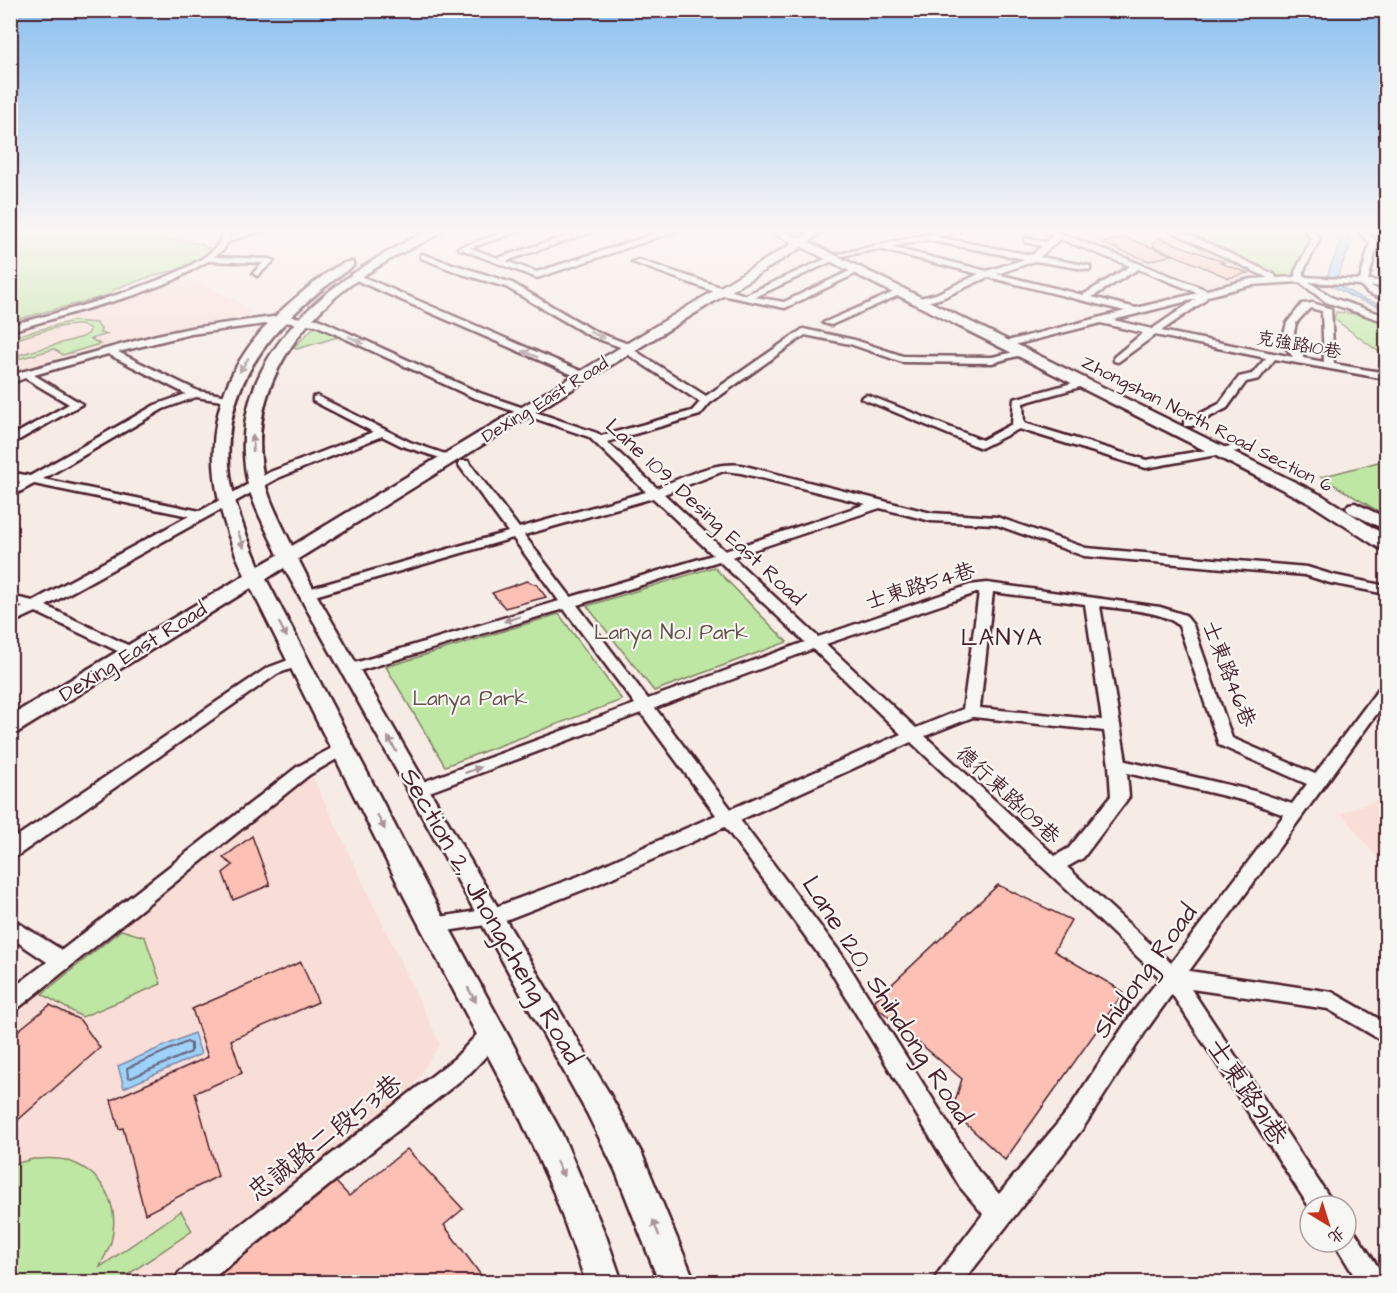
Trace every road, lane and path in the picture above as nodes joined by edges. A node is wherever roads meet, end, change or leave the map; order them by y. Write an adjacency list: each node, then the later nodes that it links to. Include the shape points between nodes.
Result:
1 (138, 291): 33 (street)
2 (312, 291): 28 (street, Section 2, Jhongcheng Road)
3 (336, 291): 30 (street, Section 2, Jhongcheng Road)
4 (387, 291): 43 (street, one-way to 4)
5 (522, 291): 36 (street, one-way to 36, via 592,334)
6 (760, 291): 22 (street)
7 (814, 291): 22 (street, via 785,305)
8 (907, 291): 25 (street)
9 (945, 291): 25 (street)
10 (1062, 291): 23 (street)
11 (1095, 291): 23 (street)
12 (1176, 291): 26 (street)
13 (1201, 291): 21 (street)
14 (1208, 291): 21 (street)
15 (1212, 291): 21 (street)
16 (1217, 291): 21 (street)
17 (1317, 291): 29 (street, via 1344,306)
18 (1372, 291): 24 (street)
19 (722, 292): 22 (street); 36 (street, DeXing East Road)
20 (902, 292): 25 (street); 32 (street)
21 (1205, 293): 26 (street); 34 (street)
22 (747, 297)
23 (1086, 297): 27 (street)
24 (1386, 297)
25 (924, 300): 35 (street)
26 (1165, 304): 27 (street)
27 (1136, 311): 31 (street)
28 (280, 319): 30 (street, Lane 109, Desing East Road); 37 (street, Lane 109, Desing East Road, via 191,331); 49 (street, Section 2, Jhongcheng Road, one-way to 49, via 257,344)
29 (1386, 319)
30 (302, 320): 52 (street, Lane 109, Desing East Road, one-way to 52, via 318,321 476,395); 63 (street, Section 2, Jhongcheng Road, one-way to 30, via 252,443 259,391 267,370)
31 (1101, 320): 34 (street, 克強路10巷); 35 (street)
32 (828, 323)
33 (10, 328)
34 (1151, 332): 38 (street, 克強路10巷); 39 (street)
35 (1016, 346): 46 (street, Zhongshan North Road Section 6); 51 (street, via 992,360 902,359 852,342 803,332); 53 (street, Zhongshan North Road Section 6)
36 (629, 349): 43 (street, DeXing East Road); 51 (street)
37 (109, 351): 42 (street, Lane 109, Desing East Road); 47 (street)
38 (1272, 357): 40 (street, 克強路10巷); 53 (street, via 1255,377 1243,379 1223,406)
39 (1118, 359)
40 (1298, 361): 41 (street, 克強路10巷); 41 (street, via 1298,355 1287,342 1288,325 1309,306 1326,309)
41 (1329, 366): 44 (street, 克強路10巷)
42 (26, 374): 45 (street, Lane 109, Desing East Road); 57 (street, via 77,403)
43 (584, 376): 52 (street, DeXing East Road)
44 (1386, 376)
45 (10, 381)
46 (1083, 383): 54 (street, via 1018,401); 59 (street, Zhongshan North Road Section 6)
47 (195, 394): 49 (street); 62 (street, via 159,407)
48 (866, 398): 54 (street, via 982,445)
49 (228, 399): 66 (street, Section 2, Jhongcheng Road, via 220,448)
50 (317, 399): 55 (street)
51 (706, 401): 56 (street, via 696,413)
52 (524, 413): 56 (street, Lane 109, Desing East Road, via 580,429); 60 (street, DeXing East Road)
53 (1188, 424): 58 (street, Zhongshan North Road Section 6)
54 (1018, 425): 59 (street, via 1146,464)
55 (383, 432): 60 (street); 63 (street)
56 (601, 440): 65 (street, Lane 109, Desing East Road)
57 (10, 442)
58 (1238, 448): 59 (street); 69 (street, Zhongshan North Road Section 6)
59 (1221, 451): 71 (street, Zhongshan North Road Section 6, via 1317,500)
60 (458, 461): 70 (street); 73 (street, DeXing East Road)
61 (10, 476): 62 (street)
62 (33, 481): 64 (street); 68 (street)
63 (257, 484): 66 (street); 73 (street, Section 2, Jhongcheng Road)
64 (10, 493)
65 (656, 493): 67 (street, via 724,467); 70 (street); 72 (street, Lane 109, Desing East Road)
66 (226, 501): 68 (street); 74 (street, Section 2, Jhongcheng Road, one-way to 74)
67 (879, 504): 72 (street); 76 (street, via 931,517 997,521 1084,552 1307,571)
68 (202, 515): 81 (street)
69 (1386, 525)
70 (514, 534): 77 (street); 80 (street)
71 (1386, 544)
72 (722, 556): 80 (street); 83 (street, Lane 109, Desing East Road)
73 (288, 558): 74 (street); 77 (street, Section 2, Jhongcheng Road)
74 (256, 578): 84 (street, DeXing East Road); 85 (street, Section 2, Jhongcheng Road, one-way to 85)
75 (987, 587): 79 (street, 士東路54巷); 83 (street, 士東路54巷); 89 (street)
76 (1386, 590)
77 (306, 594): 86 (street, Section 2, Jhongcheng Road)
78 (10, 600): 81 (street)
79 (1092, 601): 90 (street); 95 (street, 士東路46巷, via 1160,611 1180,618 1186,625 1225,741)
80 (568, 602): 86 (street, one-way to 86); 88 (street)
81 (35, 606): 82 (street); 84 (street)
82 (10, 620)
83 (816, 643): 88 (street, 士東路54巷); 92 (street, 德行東路109巷)
84 (133, 653): 91 (street, DeXing East Road)
85 (299, 662): 93 (street, Section 2, Jhongcheng Road); 99 (street, via 272,671)
86 (350, 669): 96 (street, Section 2, Jhongcheng Road, one-way to 86)
87 (1385, 696): 95 (street, Shidong Road)
88 (646, 707): 96 (street, 士東路54巷, one-way to 88); 98 (street, Lane 120, Shihdong Road)
89 (970, 712): 90 (street); 92 (street)
90 (1111, 726): 94 (street)
91 (10, 727)
92 (913, 735): 98 (street); 100 (street, 德行東路109巷)
93 (343, 748): 102 (street, Section 2, Jhongcheng Road, one-way to 102); 104 (street, via 303,771)
94 (1118, 765): 97 (street, via 1254,797); 100 (street, via 1120,797 1076,853)
95 (1318, 782): 97 (street, Shidong Road)
96 (418, 790): 101 (street, Section 2, Jhongcheng Road)
97 (1297, 813): 105 (street, Shidong Road)
98 (728, 817): 101 (street, via 586,881); 110 (street, Lane 120, Shihdong Road, via 835,961 969,1179)
99 (10, 851)
100 (1052, 867): 105 (street, 德行東路109巷)
101 (491, 917): 102 (street); 114 (street, Section 2, Jhongcheng Road, one-way to 101, via 619,1144)
102 (434, 925): 107 (street, Section 2, Jhongcheng Road, one-way to 107)
103 (10, 926): 104 (street)
104 (62, 961): 106 (street)
105 (1172, 977): 108 (street, via 1332,1001); 109 (street, 士東路91巷); 110 (street, Shidong Road, via 1075,1120)
106 (10, 1003)
107 (493, 1033): 112 (street, 忠誠路二段53巷, via 464,1065); 113 (street, Section 2, Jhongcheng Road, one-way to 113, via 569,1189)
108 (1386, 1034)
109 (1315, 1194)
110 (999, 1213): 115 (street, Shidong Road)
111 (1355, 1254): 116 (street)
112 (188, 1282)
113 (604, 1282)
114 (677, 1282)
115 (947, 1282)
116 (1373, 1282)

